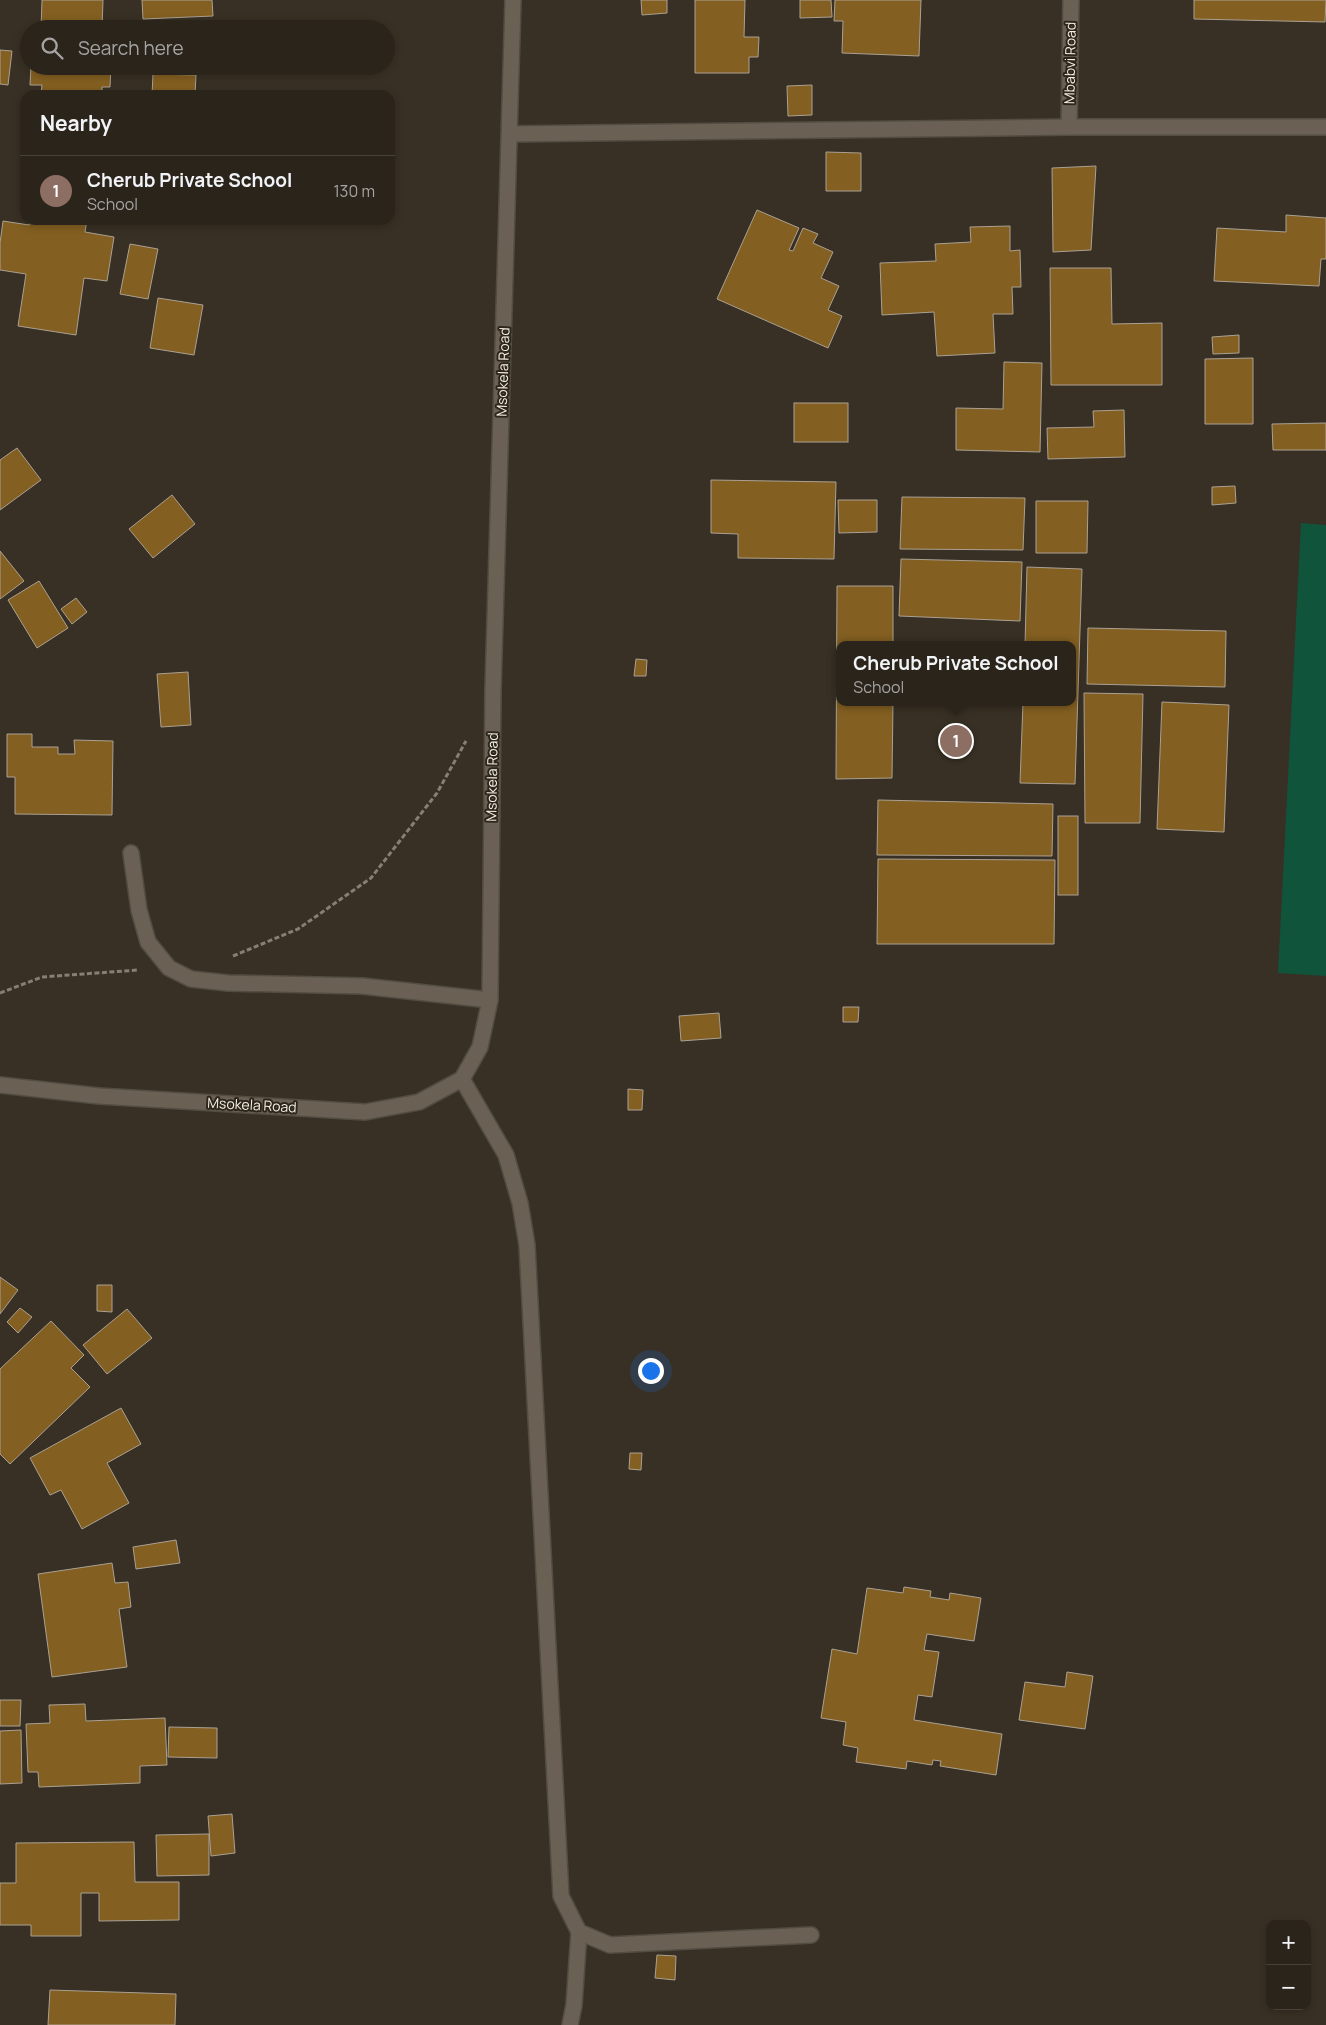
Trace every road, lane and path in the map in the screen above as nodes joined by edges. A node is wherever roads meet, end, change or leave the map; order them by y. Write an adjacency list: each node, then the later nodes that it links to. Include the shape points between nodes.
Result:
1 (513, 0): 5 (street, Msokela Road)
2 (1071, 0): 3 (street, Mbabvi Road)
3 (1069, 127): 4 (street); 5 (street)
4 (1326, 127)
5 (510, 134): 11 (street, Msokela Road, via 493,690)
6 (470, 732): 8 (path, via 438,793 370,878 298,929)
7 (130, 853): 9 (street, via 148,942)
8 (228, 958)
9 (169, 968): 10 (path, via 42,977); 11 (street, via 191,979 228,983 362,986)
10 (0, 993)
11 (490, 1000): 12 (street, Msokela Road, via 480,1047)
12 (462, 1079): 13 (street, Msokela Road, via 419,1102 366,1112 98,1096); 14 (street, via 506,1155 520,1203 527,1244 561,1896)
13 (0, 1085)
14 (578, 1932): 15 (street, via 610,1945); 16 (street)
15 (811, 1935)
16 (570, 2025)

